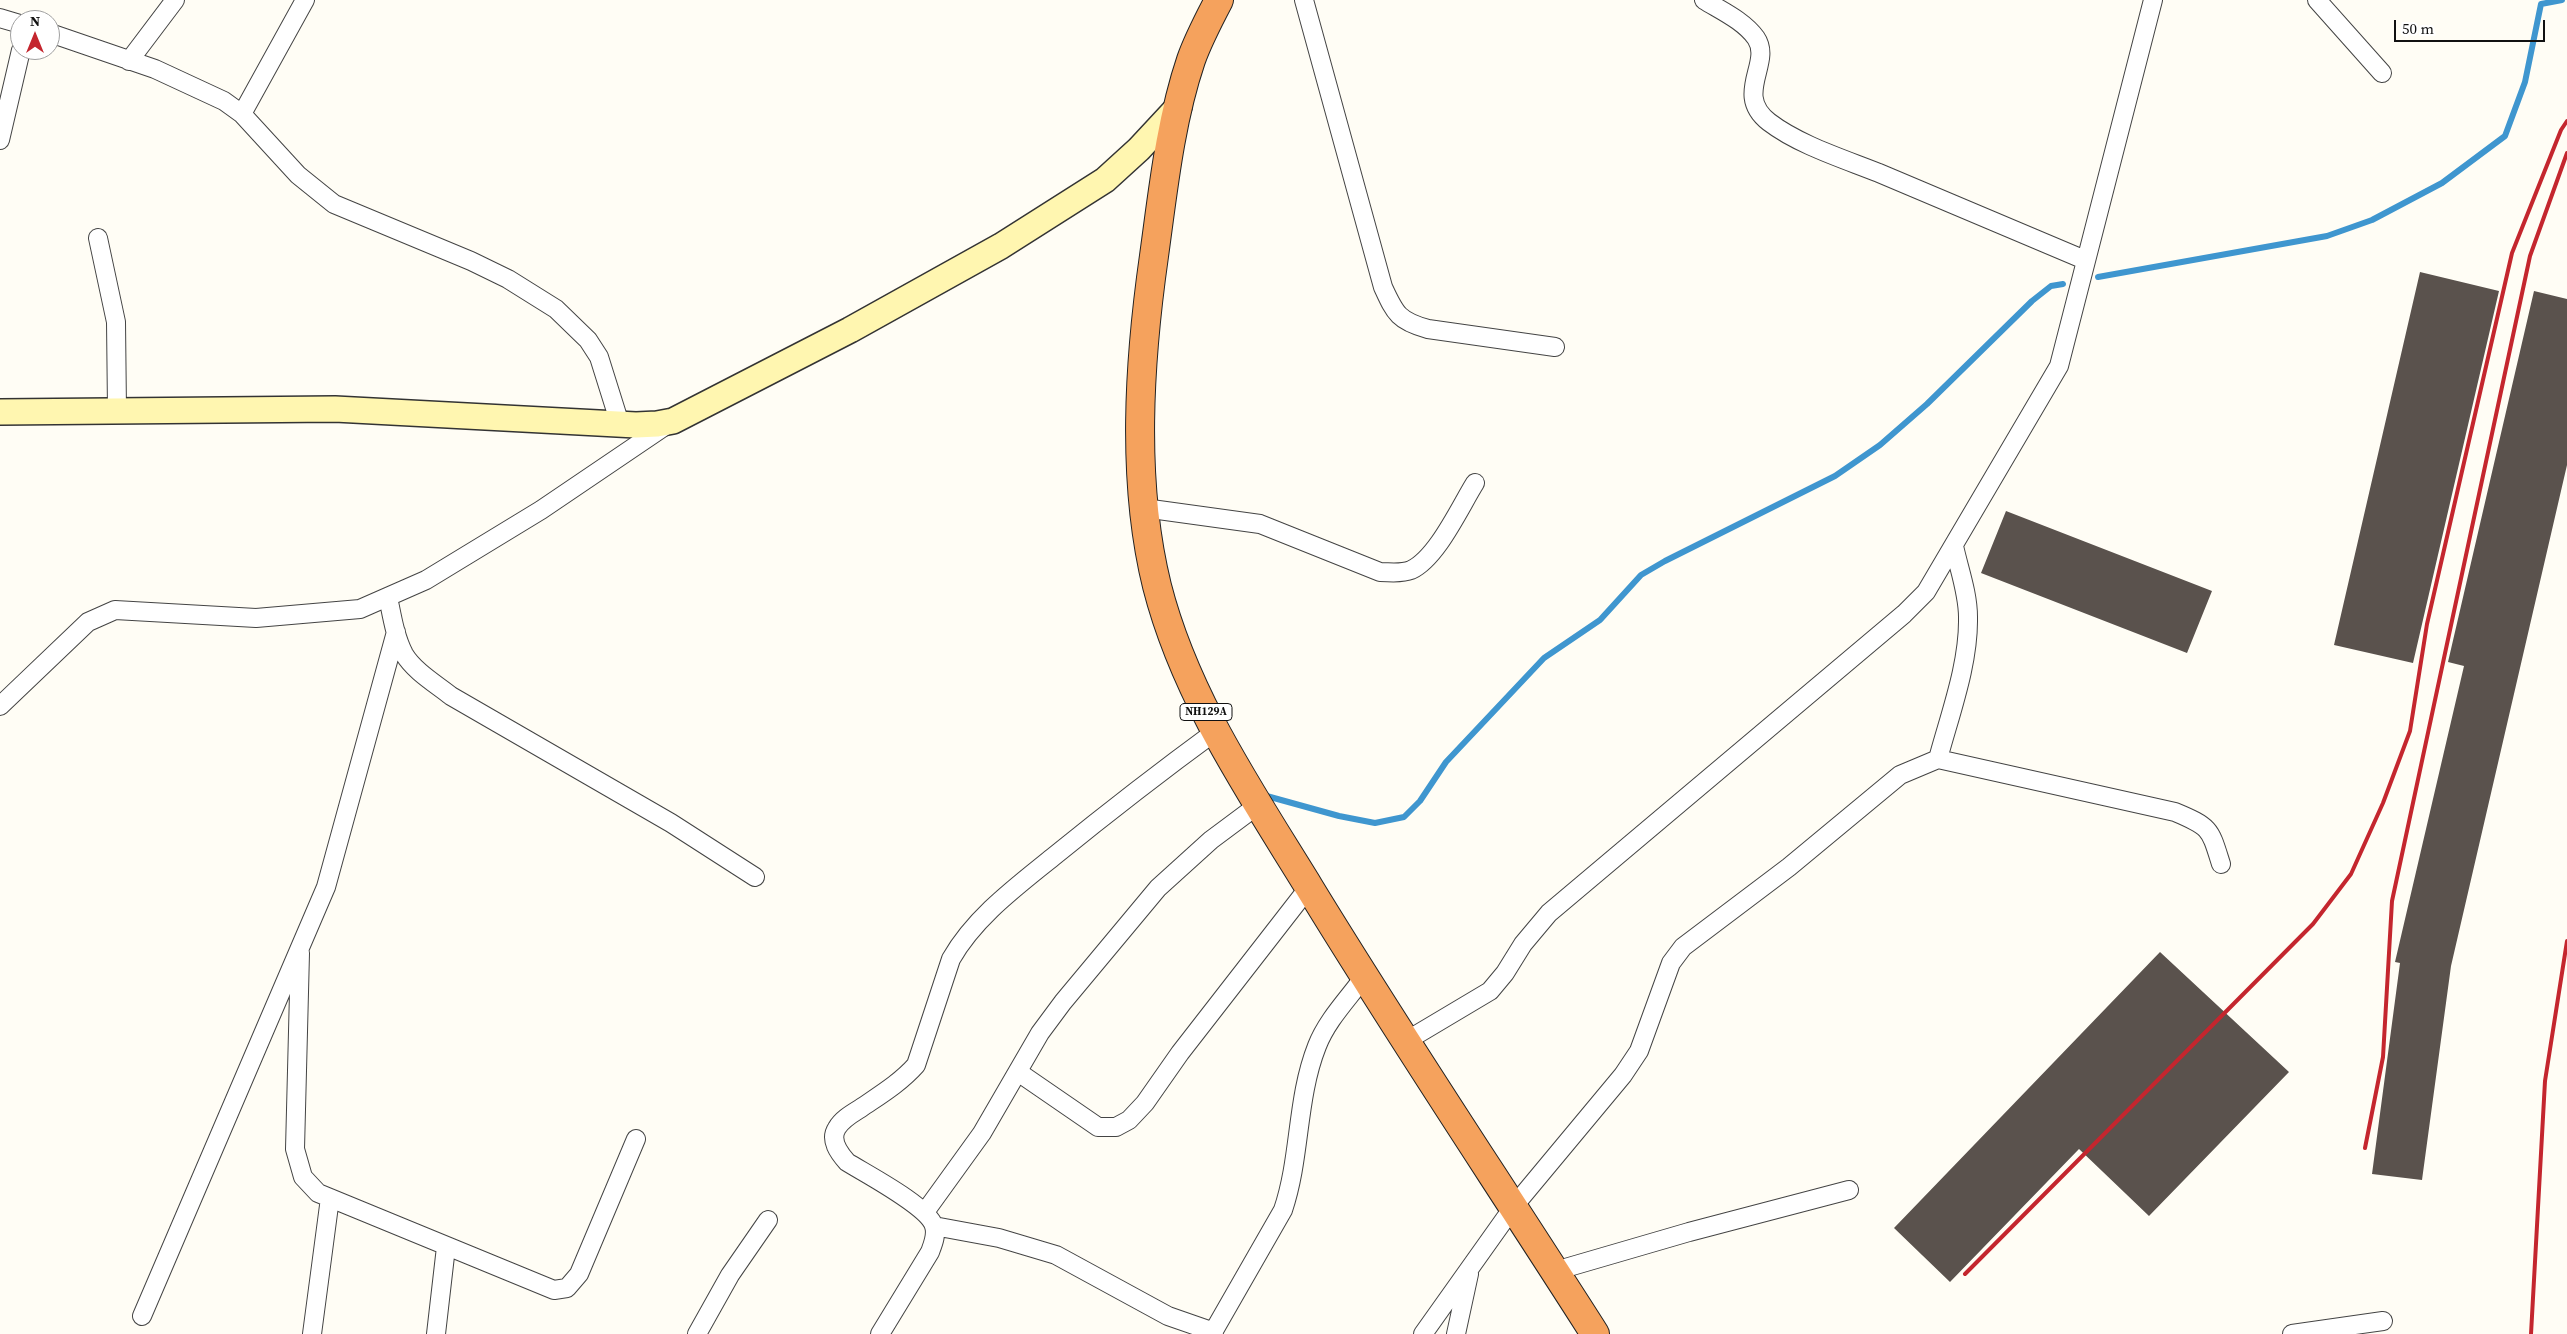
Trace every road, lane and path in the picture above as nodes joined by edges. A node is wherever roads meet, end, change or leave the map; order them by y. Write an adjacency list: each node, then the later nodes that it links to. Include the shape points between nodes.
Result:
1 (175, 0): 10 (street)
2 (305, 0): 13 (street)
3 (1219, 0): 12 (highway, NH129A, via 1191,59)
4 (1304, 0): 17 (street, via 1383,286 1393,309 1408,323 1428,328)
5 (1704, 0): 16 (street, via 1744,25 1757,39 1760,54 1752,89 1760,112 1769,122 1837,156)
6 (2153, 0): 16 (street)
7 (2317, 0): 11 (street)
8 (60, 37): 10 (street)
9 (19, 60): 14 (street)
10 (128, 61): 13 (street, via 195,87)
11 (2382, 73)
12 (1179, 106): 20 (street, via 1139,149 1104,180 1001,246 850,330); 23 (highway, NH129A, via 1150,283 1141,427)
13 (242, 114): 21 (street, via 298,175 334,204 478,264 556,309 588,340 599,357)
14 (0, 140)
15 (98, 238): 18 (street, via 116,322)
16 (2085, 260): 24 (street, via 2059,366)
17 (1555, 347)
18 (117, 410): 19 (street); 21 (street, via 336,409)
19 (0, 412)
20 (673, 420): 21 (street, via 657,424); 25 (street, via 541,510 426,580)
21 (620, 424)
22 (1475, 483): 23 (street, via 1427,558 1411,570 1397,573 1380,572 1260,524)
23 (1144, 508): 28 (highway, NH129A, via 1157,586 1171,630 1189,680)
24 (1954, 546): 29 (street, via 1968,617 1961,671); 36 (street, via 1926,592 1904,614 1549,913 1490,991)
25 (388, 597): 26 (street); 27 (street, via 360,609 274,618 115,610 88,622)
26 (396, 632): 32 (street, via 405,655 451,696 671,823); 34 (street, via 329,880)
27 (0, 706)
28 (1216, 731): 30 (highway, NH129A); 42 (street, via 1124,799 978,922 951,959 916,1065 906,1077 836,1128 837,1152 846,1162)
29 (1938, 759): 31 (street, via 2175,812 2211,833); 41 (street, via 1900,775 1789,867 1683,947 1671,963 1639,1051)
30 (1258, 804): 33 (highway, NH129A); 37 (street, via 1158,888 1063,1002 1040,1033)
31 (2221, 864)
32 (755, 877)
33 (1309, 888): 35 (highway, NH129A); 37 (street, via 1129,1120 1116,1127 1098,1127)
34 (300, 945): 40 (street, via 295,1149 308,1185); 47 (street)
35 (1364, 976): 36 (highway, NH129A); 49 (street, via 1326,1028 1312,1061 1303,1097 1290,1190 1283,1210)
36 (1406, 1041): 41 (highway, NH129A)
37 (1018, 1072): 42 (street)
38 (636, 1139): 44 (street, via 579,1274 567,1288 544,1288)
39 (1849, 1190): 46 (street, via 1689,1232)
40 (330, 1198): 44 (street); 50 (street)
41 (1514, 1206): 45 (street); 46 (highway, NH129A)
42 (930, 1219): 49 (street, via 1056,1255 1168,1316); 53 (street, via 935,1240 930,1252)
43 (768, 1220): 52 (street, via 730,1275)
44 (446, 1247): 51 (street)
45 (1471, 1266): 54 (street); 55 (street)
46 (1555, 1272): 56 (highway, NH129A)
47 (142, 1316)
48 (2383, 1321): 57 (street)
49 (1213, 1333)
50 (312, 1334)
51 (436, 1334)
52 (697, 1334)
53 (880, 1334)
54 (1423, 1334)
55 (1456, 1334)
56 (1596, 1334)
57 (2292, 1334)

